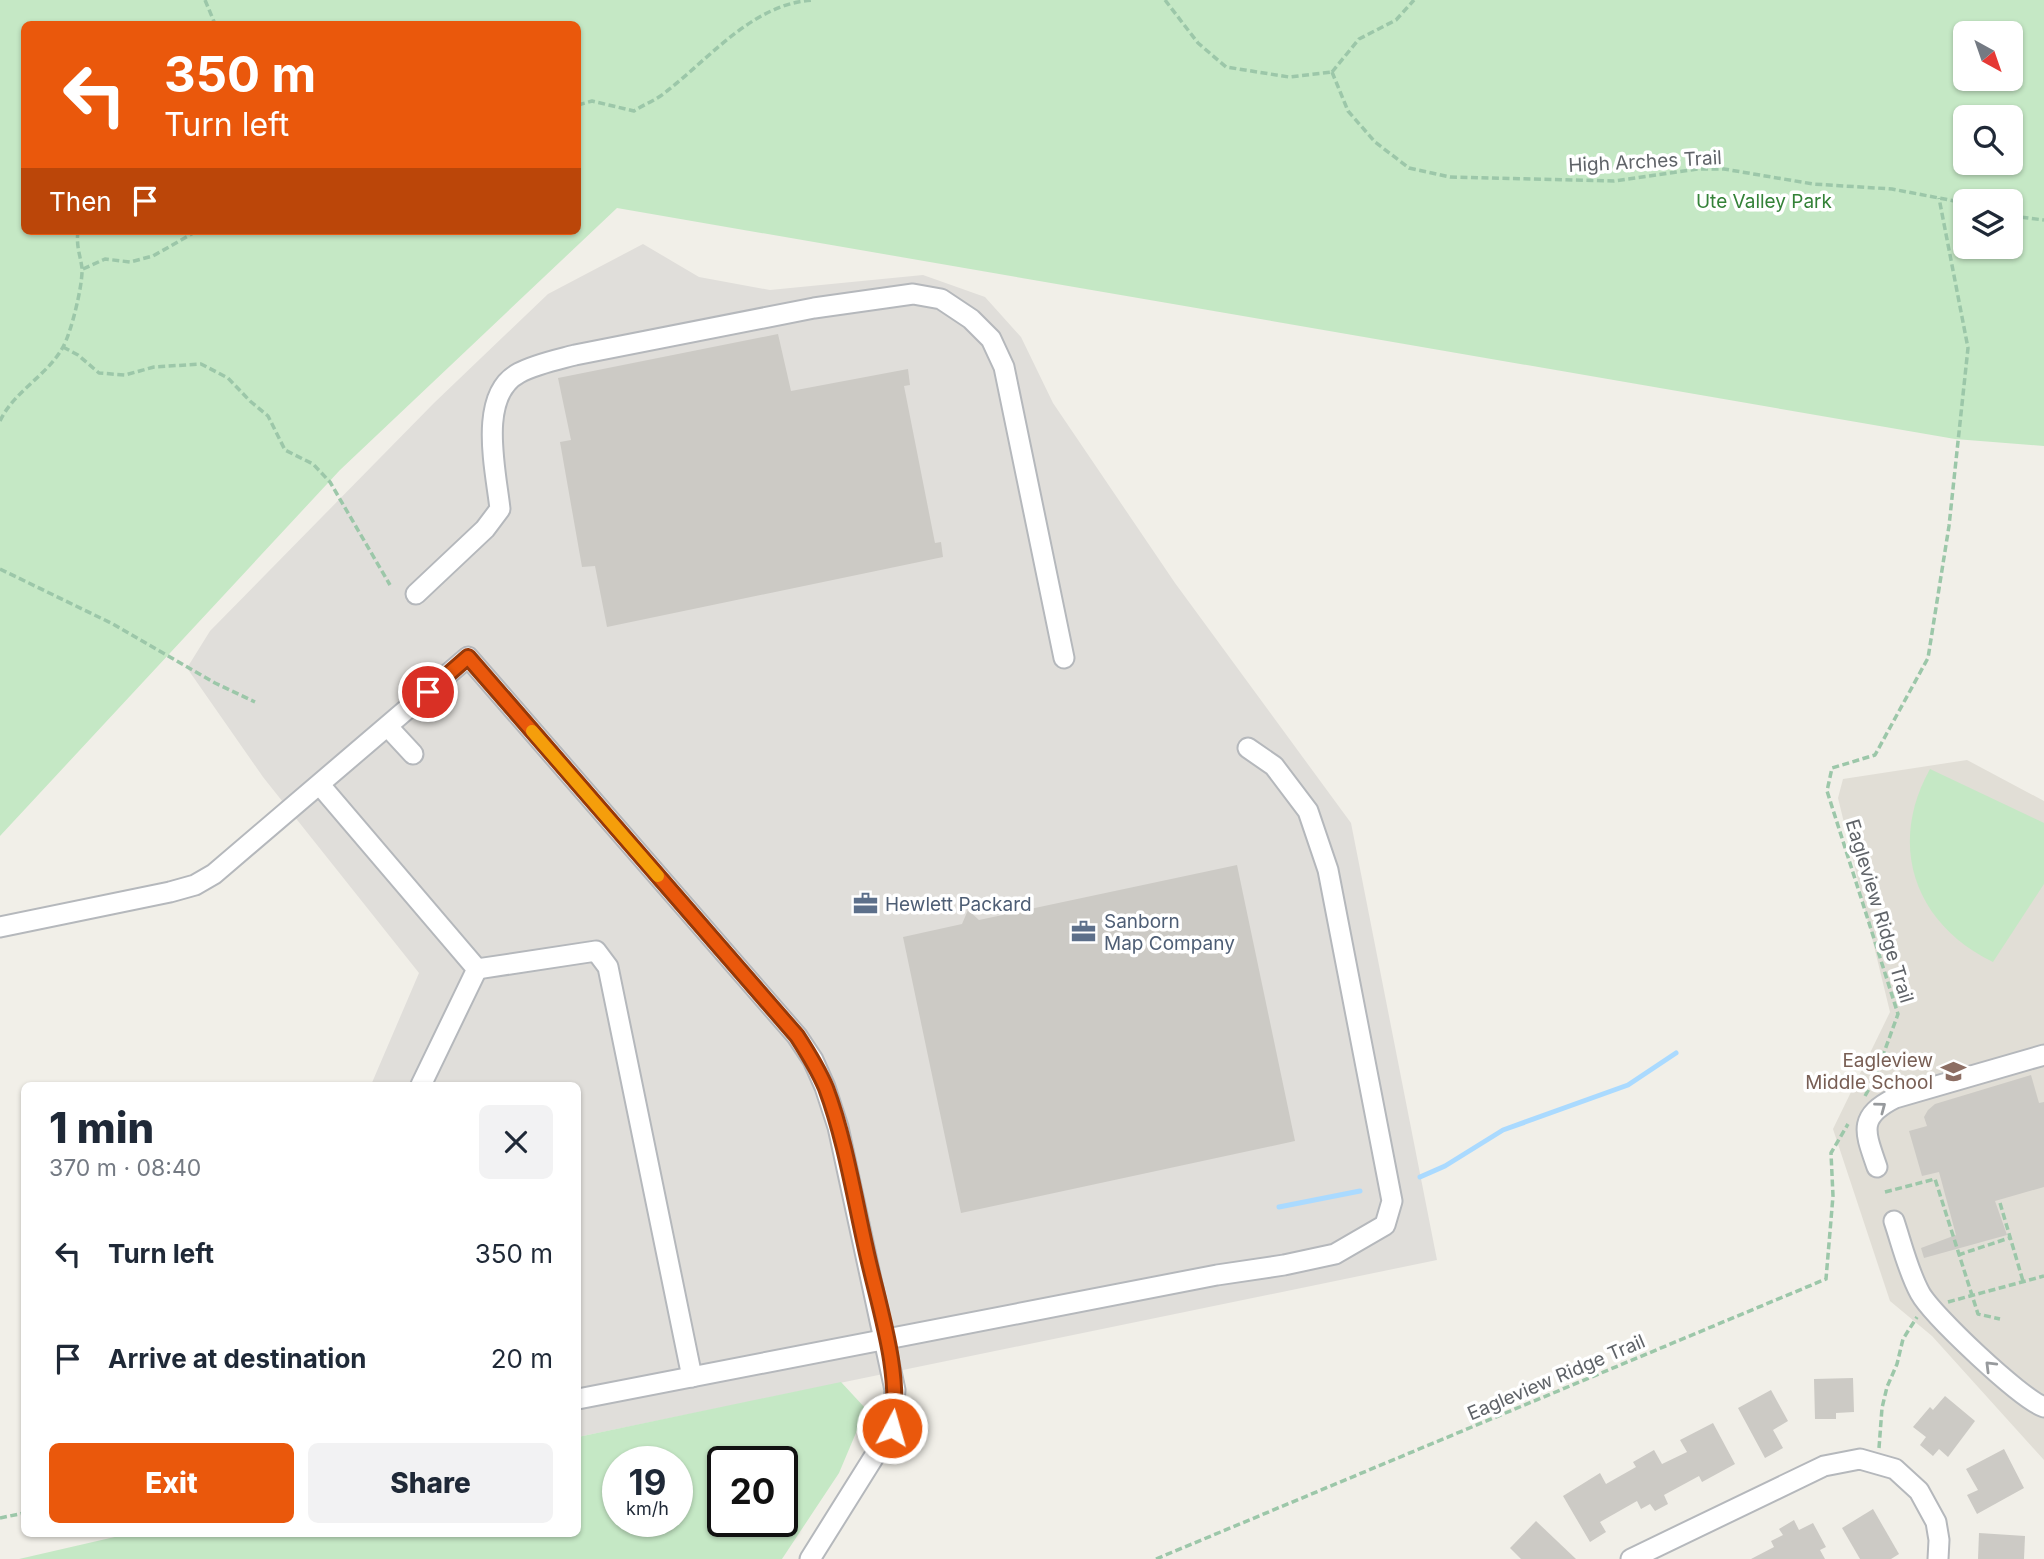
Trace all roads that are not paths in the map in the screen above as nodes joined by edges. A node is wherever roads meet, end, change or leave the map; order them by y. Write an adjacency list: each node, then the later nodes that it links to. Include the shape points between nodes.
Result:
1 (416, 594): 2 (street, via 485,530 500,509 493,412 500,391 516,374 575,355 814,308 913,294 941,299 971,319 990,339 1004,367)
2 (1064, 658)
3 (388, 727): 5 (street); 6 (street); 13 (street, via 468,657 797,1036 813,1060 838,1127)
4 (1248, 748): 13 (street, via 1274,766 1308,811 1328,870 1392,1201 1385,1225 1335,1254)
5 (413, 754)
6 (314, 790): 7 (street, via 233,860 194,885); 8 (street)
7 (0, 927)
8 (477, 969): 10 (street); 14 (street, via 596,951 608,967)
9 (2044, 1055): 11 (street, one-way to 9, via 1866,1135 1871,1103)
10 (422, 1082)
11 (1877, 1167)
12 (1894, 1221): 16 (street, one-way to 12, via 2001,1377 1929,1306 1913,1279)
13 (886, 1338): 14 (street); 17 (street, via 895,1390 892,1428)
14 (692, 1377): 15 (street)
15 (581, 1398)
16 (2044, 1407)
17 (810, 1559)
18 (1631, 1559): 19 (street, via 1824,1466 1860,1459 1895,1469 1909,1479 1936,1522)
19 (1938, 1559)

